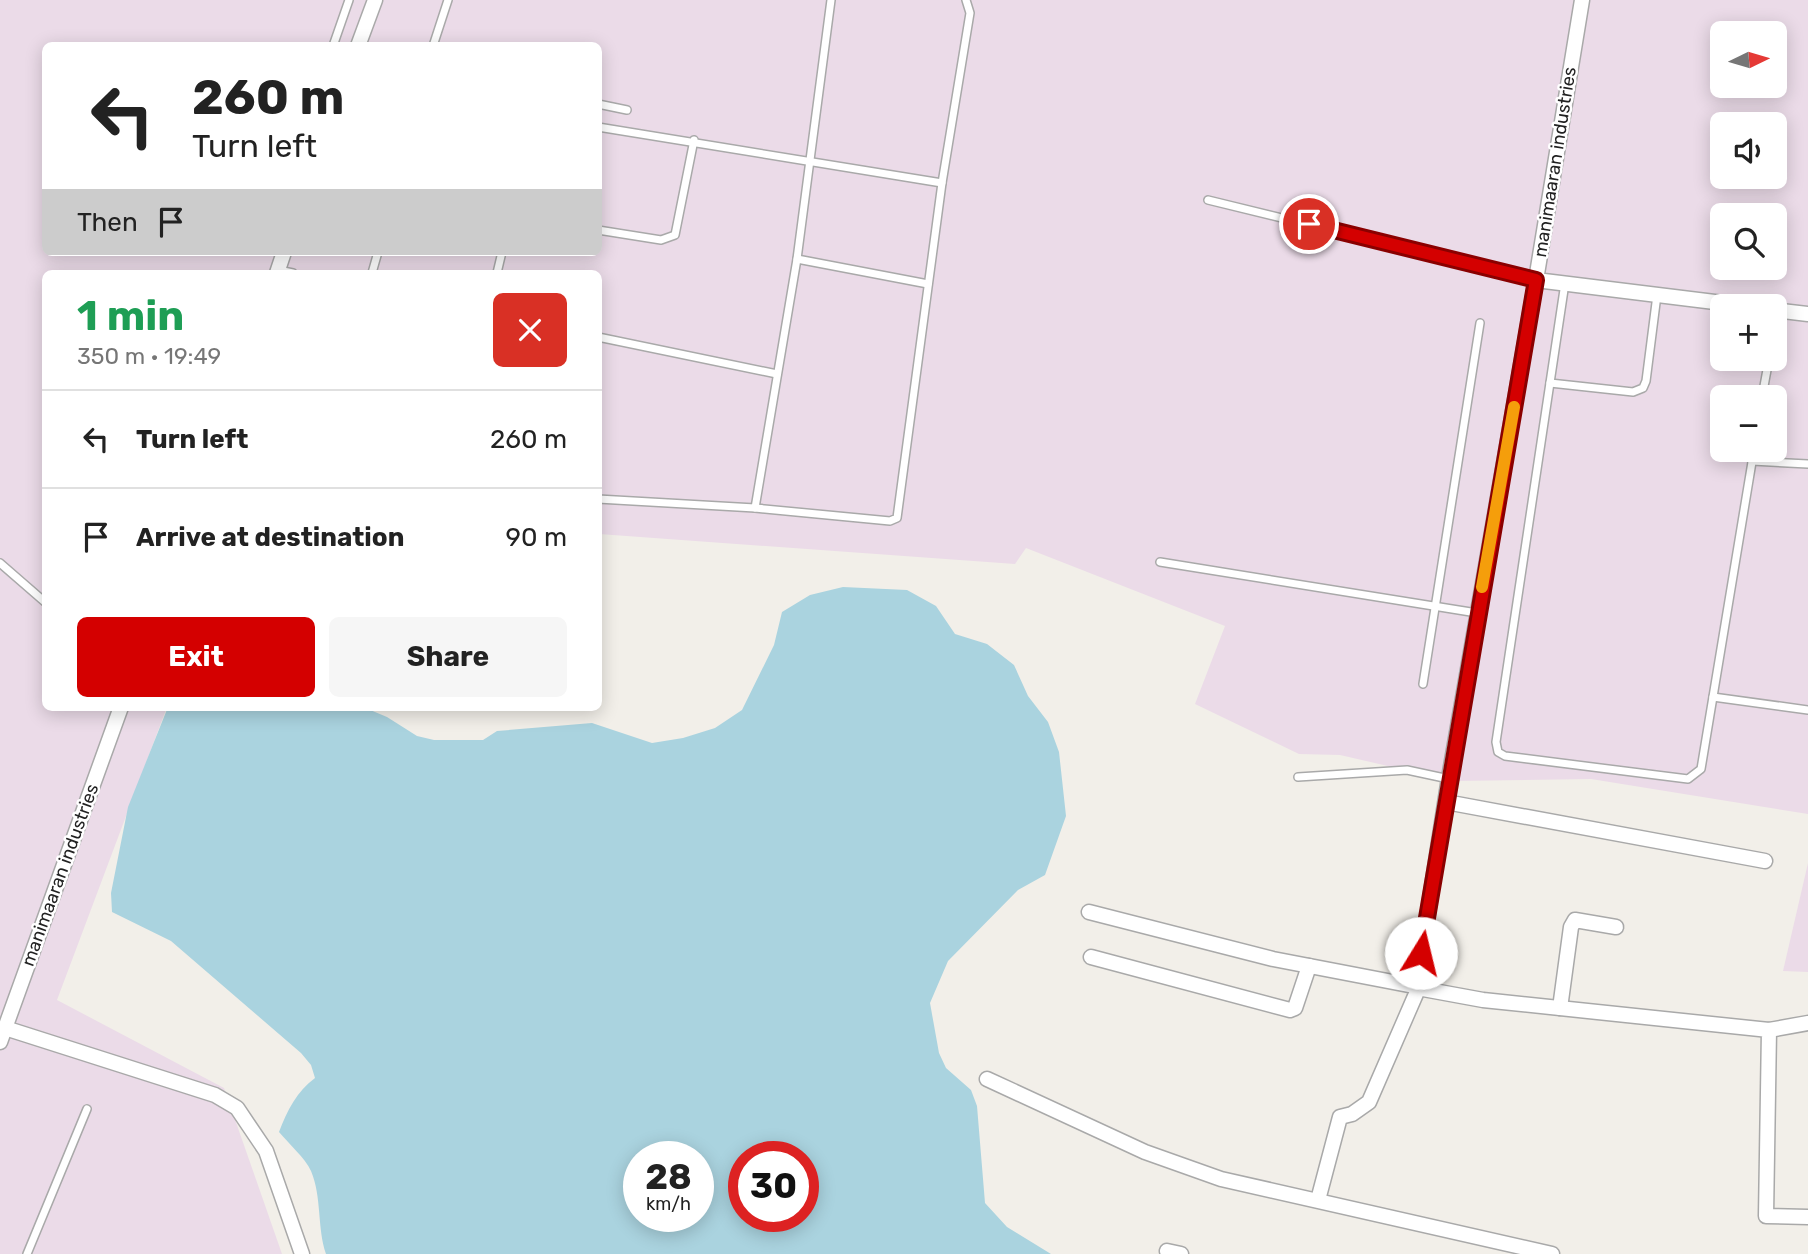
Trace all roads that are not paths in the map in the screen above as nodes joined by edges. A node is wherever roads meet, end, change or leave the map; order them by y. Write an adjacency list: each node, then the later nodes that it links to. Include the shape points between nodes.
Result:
1 (349, 0): 7 (lane)
2 (374, 0): 8 (street)
3 (449, 0): 9 (lane)
4 (831, 0): 14 (lane)
5 (966, 0): 15 (lane, via 970,13)
6 (1582, 0): 19 (street, manimaaran industries)
7 (334, 42)
8 (359, 42)
9 (434, 42)
10 (602, 105): 11 (lane)
11 (627, 110)
12 (602, 128): 13 (lane)
13 (694, 140): 14 (lane); 17 (lane, via 675,234 661,240)
14 (808, 161): 15 (lane); 18 (lane)
15 (942, 183): 21 (lane)
16 (1208, 200): 19 (lane)
17 (602, 231)
18 (797, 259): 21 (lane); 28 (lane)
19 (1536, 280): 20 (street, manimaaran industries); 39 (street)
20 (1565, 283): 22 (street, manimaaran industries); 29 (lane)
21 (928, 284): 34 (lane, via 897,518)
22 (1657, 295): 23 (street, manimaaran industries); 29 (lane, via 1643,388 1633,392)
23 (1710, 301)
24 (1787, 314): 25 (street)
25 (1808, 314)
26 (1480, 323): 38 (lane)
27 (602, 338): 28 (lane)
28 (777, 374): 34 (lane)
29 (1550, 383): 41 (lane, via 1498,752 1688,779 1701,769)
30 (1752, 462): 41 (lane)
31 (1771, 462): 32 (lane)
32 (1808, 464)
33 (602, 499): 34 (lane)
34 (755, 508)
35 (1160, 562): 38 (lane)
36 (0, 563): 37 (lane)
37 (42, 600)
38 (1436, 606): 39 (lane); 40 (lane)
39 (1478, 613): 45 (street)
40 (1423, 684)
41 (1713, 697): 42 (lane)
42 (1808, 710)
43 (120, 711): 55 (street, manimaaran industries)
44 (1298, 777): 45 (lane, via 1407,770)
45 (1449, 779): 46 (street)
46 (1446, 802): 47 (street); 52 (street)
47 (1765, 861)
48 (1089, 912): 51 (street)
49 (1616, 927): 53 (street, via 1575,920)
50 (1091, 957): 51 (street, via 1290,1010 1295,1008)
51 (1309, 966): 52 (street)
52 (1419, 987): 53 (street); 60 (street, via 1368,1102 1340,1117)
53 (1560, 1008): 56 (street)
54 (1808, 1023): 56 (street)
55 (5, 1028): 57 (street, manimaaran industries); 63 (street, via 215,1095 237,1108 266,1151)
56 (1769, 1030): 61 (street, via 1766,1216)
57 (0, 1042)
58 (987, 1079): 60 (street, via 1145,1152 1221,1179)
59 (87, 1109): 62 (lane)
60 (1318, 1200): 64 (street)
61 (1808, 1217)
62 (27, 1254)
63 (302, 1254)
64 (1552, 1254)

